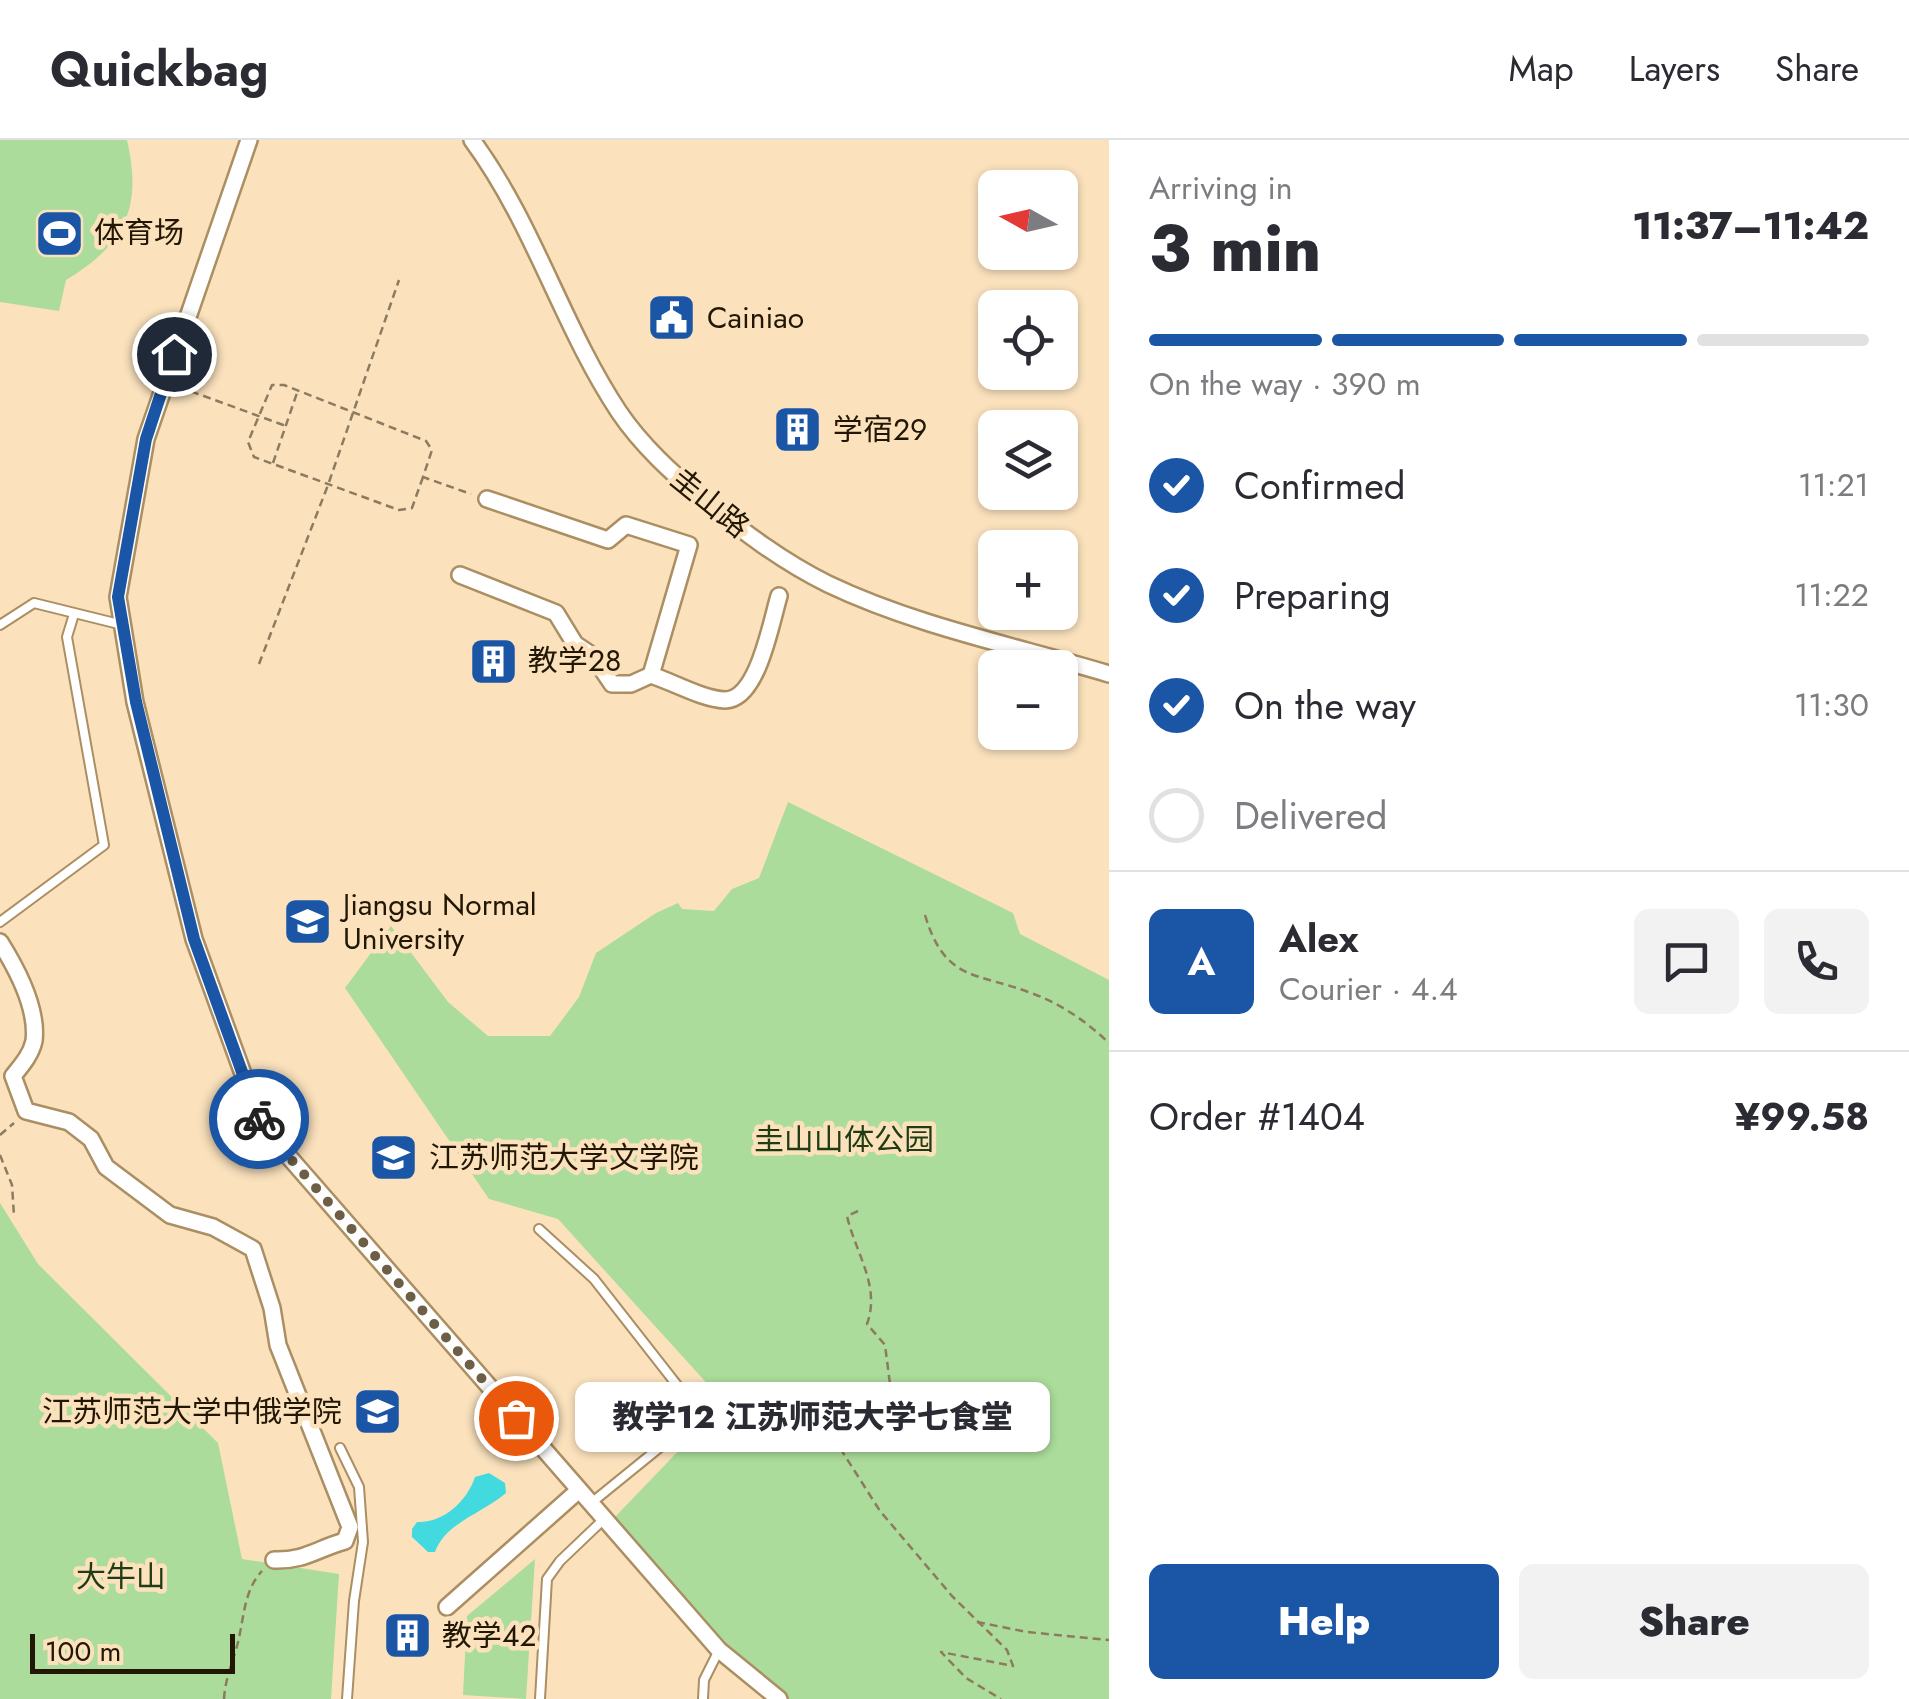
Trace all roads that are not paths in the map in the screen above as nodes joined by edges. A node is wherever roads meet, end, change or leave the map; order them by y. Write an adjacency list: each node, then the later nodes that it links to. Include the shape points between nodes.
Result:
1 (250, 140): 8 (street, via 146,439 118,597)
2 (472, 140): 9 (street, 圭山路, via 510,197 620,414 682,481 786,562 826,583 875,605)
3 (487, 499): 10 (street, via 608,540 626,525 689,546)
4 (460, 576): 10 (street, via 556,613 612,684)
5 (779, 596): 10 (street, via 744,694 727,700)
6 (74, 614): 7 (lane, via 34,603); 8 (lane); 11 (lane, via 67,638 104,845)
7 (0, 624)
8 (122, 625): 15 (street, via 194,939 262,1126)
9 (1109, 674)
10 (651, 675)
11 (0, 922)
12 (0, 942): 18 (street, via 27,991 34,1040 13,1076 26,1112 69,1122 91,1139 106,1166 170,1215 213,1227 254,1249 278,1345 350,1527 345,1540 307,1557)
13 (539, 1228): 16 (lane, via 594,1279 684,1394 686,1419)
14 (340, 1448): 21 (lane, via 359,1487 363,1542)
15 (579, 1490): 16 (street); 19 (street)
16 (590, 1504): 17 (street)
17 (603, 1520): 20 (street); 22 (lane, via 547,1579)
18 (274, 1560)
19 (447, 1607)
20 (719, 1650): 23 (lane); 24 (street)
21 (346, 1699)
22 (540, 1699)
23 (703, 1699)
24 (780, 1699)

